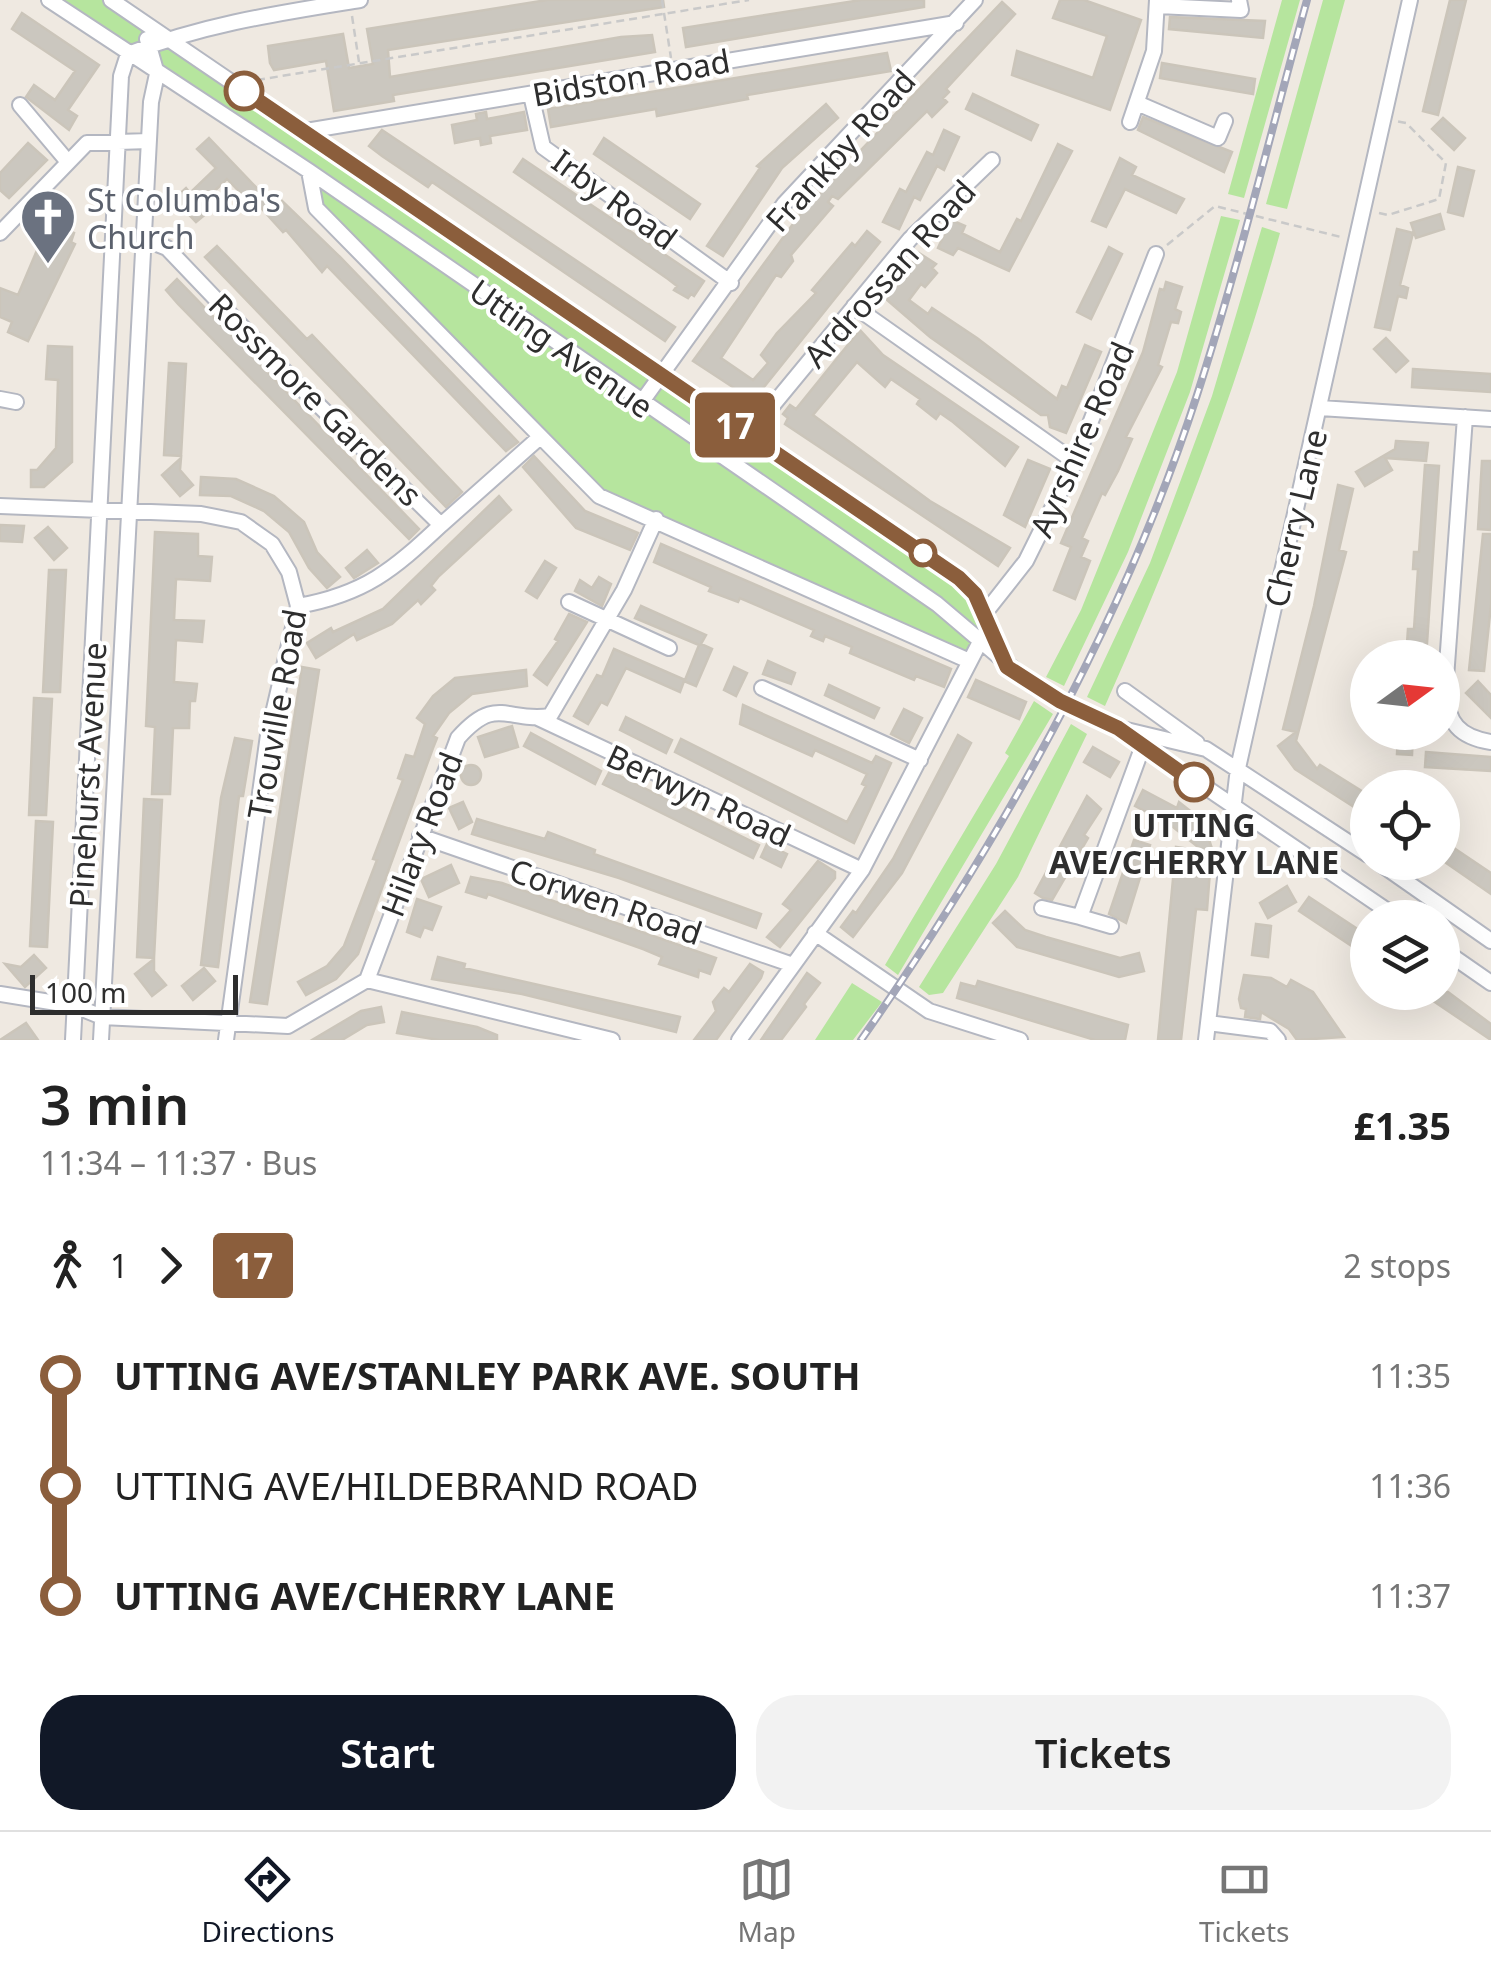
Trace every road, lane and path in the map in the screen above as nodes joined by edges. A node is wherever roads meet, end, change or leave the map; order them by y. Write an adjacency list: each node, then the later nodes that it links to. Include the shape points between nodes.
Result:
1 (50, 0): 15 (street, Utting Avenue)
2 (111, 0): 11 (street, Utting Avenue)
3 (662, 0): 10 (path)
4 (749, 0): 10 (path)
5 (974, 0): 12 (street, Frankby Road)
6 (1239, 0): 9 (street, via 1241,10)
7 (1410, 0): 23 (street, Cherry Lane)
8 (355, 1): 13 (street, via 230,20); 16 (path)
9 (1157, 3): 21 (street, via 1154,51)
10 (664, 14): 16 (path); 17 (path)
11 (141, 21): 13 (street, Utting Avenue); 14 (street, Pinehurst Avenue)
12 (956, 24): 17 (street, Bidston Road); 37 (street, Frankby Road, via 784,204)
13 (168, 39): 14 (street); 19 (street, Utting Avenue)
14 (149, 46): 15 (street); 18 (street, Pinehurst Avenue)
15 (128, 54): 18 (street, Utting Avenue); 27 (street, Pinehurst Avenue)
16 (359, 64): 19 (path)
17 (672, 68): 20 (street, Bidston Road)
18 (157, 74): 28 (street, Pinehurst Avenue); 31 (street, Utting Avenue)
19 (233, 84): 26 (street, Utting Avenue)
20 (532, 95): 26 (street, Bidston Road); 37 (street, Irby Road, via 543,147)
21 (1137, 102): 24 (street, via 1218,138); 25 (street)
22 (20, 106): 30 (street)
23 (1384, 118): 32 (street, Cherry Lane); 32 (path, via 1406,123 1446,163 1439,200 1388,215)
24 (1225, 121)
25 (1130, 122)
26 (306, 131): 39 (street, Utting Avenue)
27 (119, 141): 28 (street); 30 (street, via 86,144); 50 (street, Pinehurst Avenue)
28 (149, 142): 34 (street, Pinehurst Avenue)
29 (992, 160): 38 (street, Ardrossan Road, via 910,239)
30 (68, 162): 33 (street)
31 (309, 171): 42 (street, Utting Avenue); 47 (street, Utting Avenue, via 316,208)
32 (1364, 210): 35 (street, Cherry Lane)
33 (3, 222)
34 (144, 239): 51 (street, Pinehurst Avenue); 53 (street, Rossmore Gardens, via 167,248)
35 (1357, 241): 36 (path, via 1215,206); 43 (street, Cherry Lane)
36 (1156, 254): 48 (street, Ayrshire Road)
37 (730, 282): 39 (street, Frankby Road)
38 (854, 306): 46 (street, Ardrossan Road); 48 (street)
39 (662, 376): 42 (street, Frankby Road); 46 (street, Utting Avenue)
40 (0, 399): 41 (street)
41 (16, 402)
42 (641, 403): 59 (street, Utting Avenue, via 937,604)
43 (1320, 408): 44 (street); 70 (street, Cherry Lane)
44 (1465, 417): 45 (street); 67 (street, via 1445,692 1447,714 1458,730)
45 (1491, 419)
46 (749, 434): 56 (street, Utting Avenue, via 959,578)
47 (540, 437): 52 (street, Utting Avenue, via 599,496); 53 (street, Rossmore Gardens)
48 (1075, 462): 56 (street, Ayrshire Road, via 1026,562)
49 (0, 506): 50 (street)
50 (100, 511): 51 (street); 87 (street, Pinehurst Avenue)
51 (129, 514): 55 (street, Trouville Road, via 201,514 241,522 272,544); 88 (street, Pinehurst Avenue)
52 (656, 519): 57 (street); 61 (street, Utting Avenue)
53 (441, 525): 55 (street, Rossmore Gardens, via 388,575 339,599)
54 (568, 602): 57 (street)
55 (298, 606): 89 (street, Trouville Road, via 268,735)
56 (985, 613): 58 (street, Utting Avenue)
57 (606, 621): 60 (street); 65 (street, via 550,716)
58 (991, 630): 59 (street); 62 (street, Utting Avenue)
59 (977, 641): 61 (street); 62 (street, Utting Avenue)
60 (669, 648)
61 (968, 660): 69 (street)
62 (1007, 667): 66 (street, Utting Avenue)
63 (762, 688): 69 (street)
64 (1125, 691): 68 (street)
65 (538, 718): 72 (street, Hilary Road, via 495,711 472,722 458,738); 74 (street, Berwyn Road)
66 (1145, 741): 68 (street, Utting Avenue); 71 (street, Utting Avenue); 78 (street)
67 (1491, 742)
68 (1206, 750): 70 (street, Utting Avenue)
69 (920, 760): 74 (street)
70 (1238, 768): 71 (street, Cherry Lane); 73 (street, Utting Avenue)
71 (1236, 810): 76 (street, Utting Avenue); 90 (street, Cherry Lane)
72 (420, 836): 83 (street, Corwen Road); 84 (street, Hilary Road)
73 (1350, 844)
74 (862, 870): 80 (street)
75 (1404, 880): 81 (street)
76 (1371, 900)
77 (1042, 908): 78 (street)
78 (1080, 917): 79 (street)
79 (1111, 926)
80 (816, 933): 83 (street); 96 (street, via 929,1011)
81 (1491, 940)
82 (1460, 961): 85 (street)
83 (792, 965): 95 (street)
84 (366, 980): 89 (street, via 288,1026); 94 (street)
85 (1491, 983)
86 (0, 994): 87 (street)
87 (75, 1006): 88 (street); 91 (street, Pinehurst Avenue)
88 (102, 1017): 89 (street); 92 (street, Pinehurst Avenue)
89 (226, 1020): 93 (street, Trouville Road)
90 (1208, 1023): 97 (street, Cherry Lane); 98 (street, via 1270,1031)
91 (73, 1040)
92 (101, 1040)
93 (226, 1040)
94 (612, 1040)
95 (738, 1040)
96 (1020, 1040)
97 (1206, 1040)
98 (1278, 1040)

